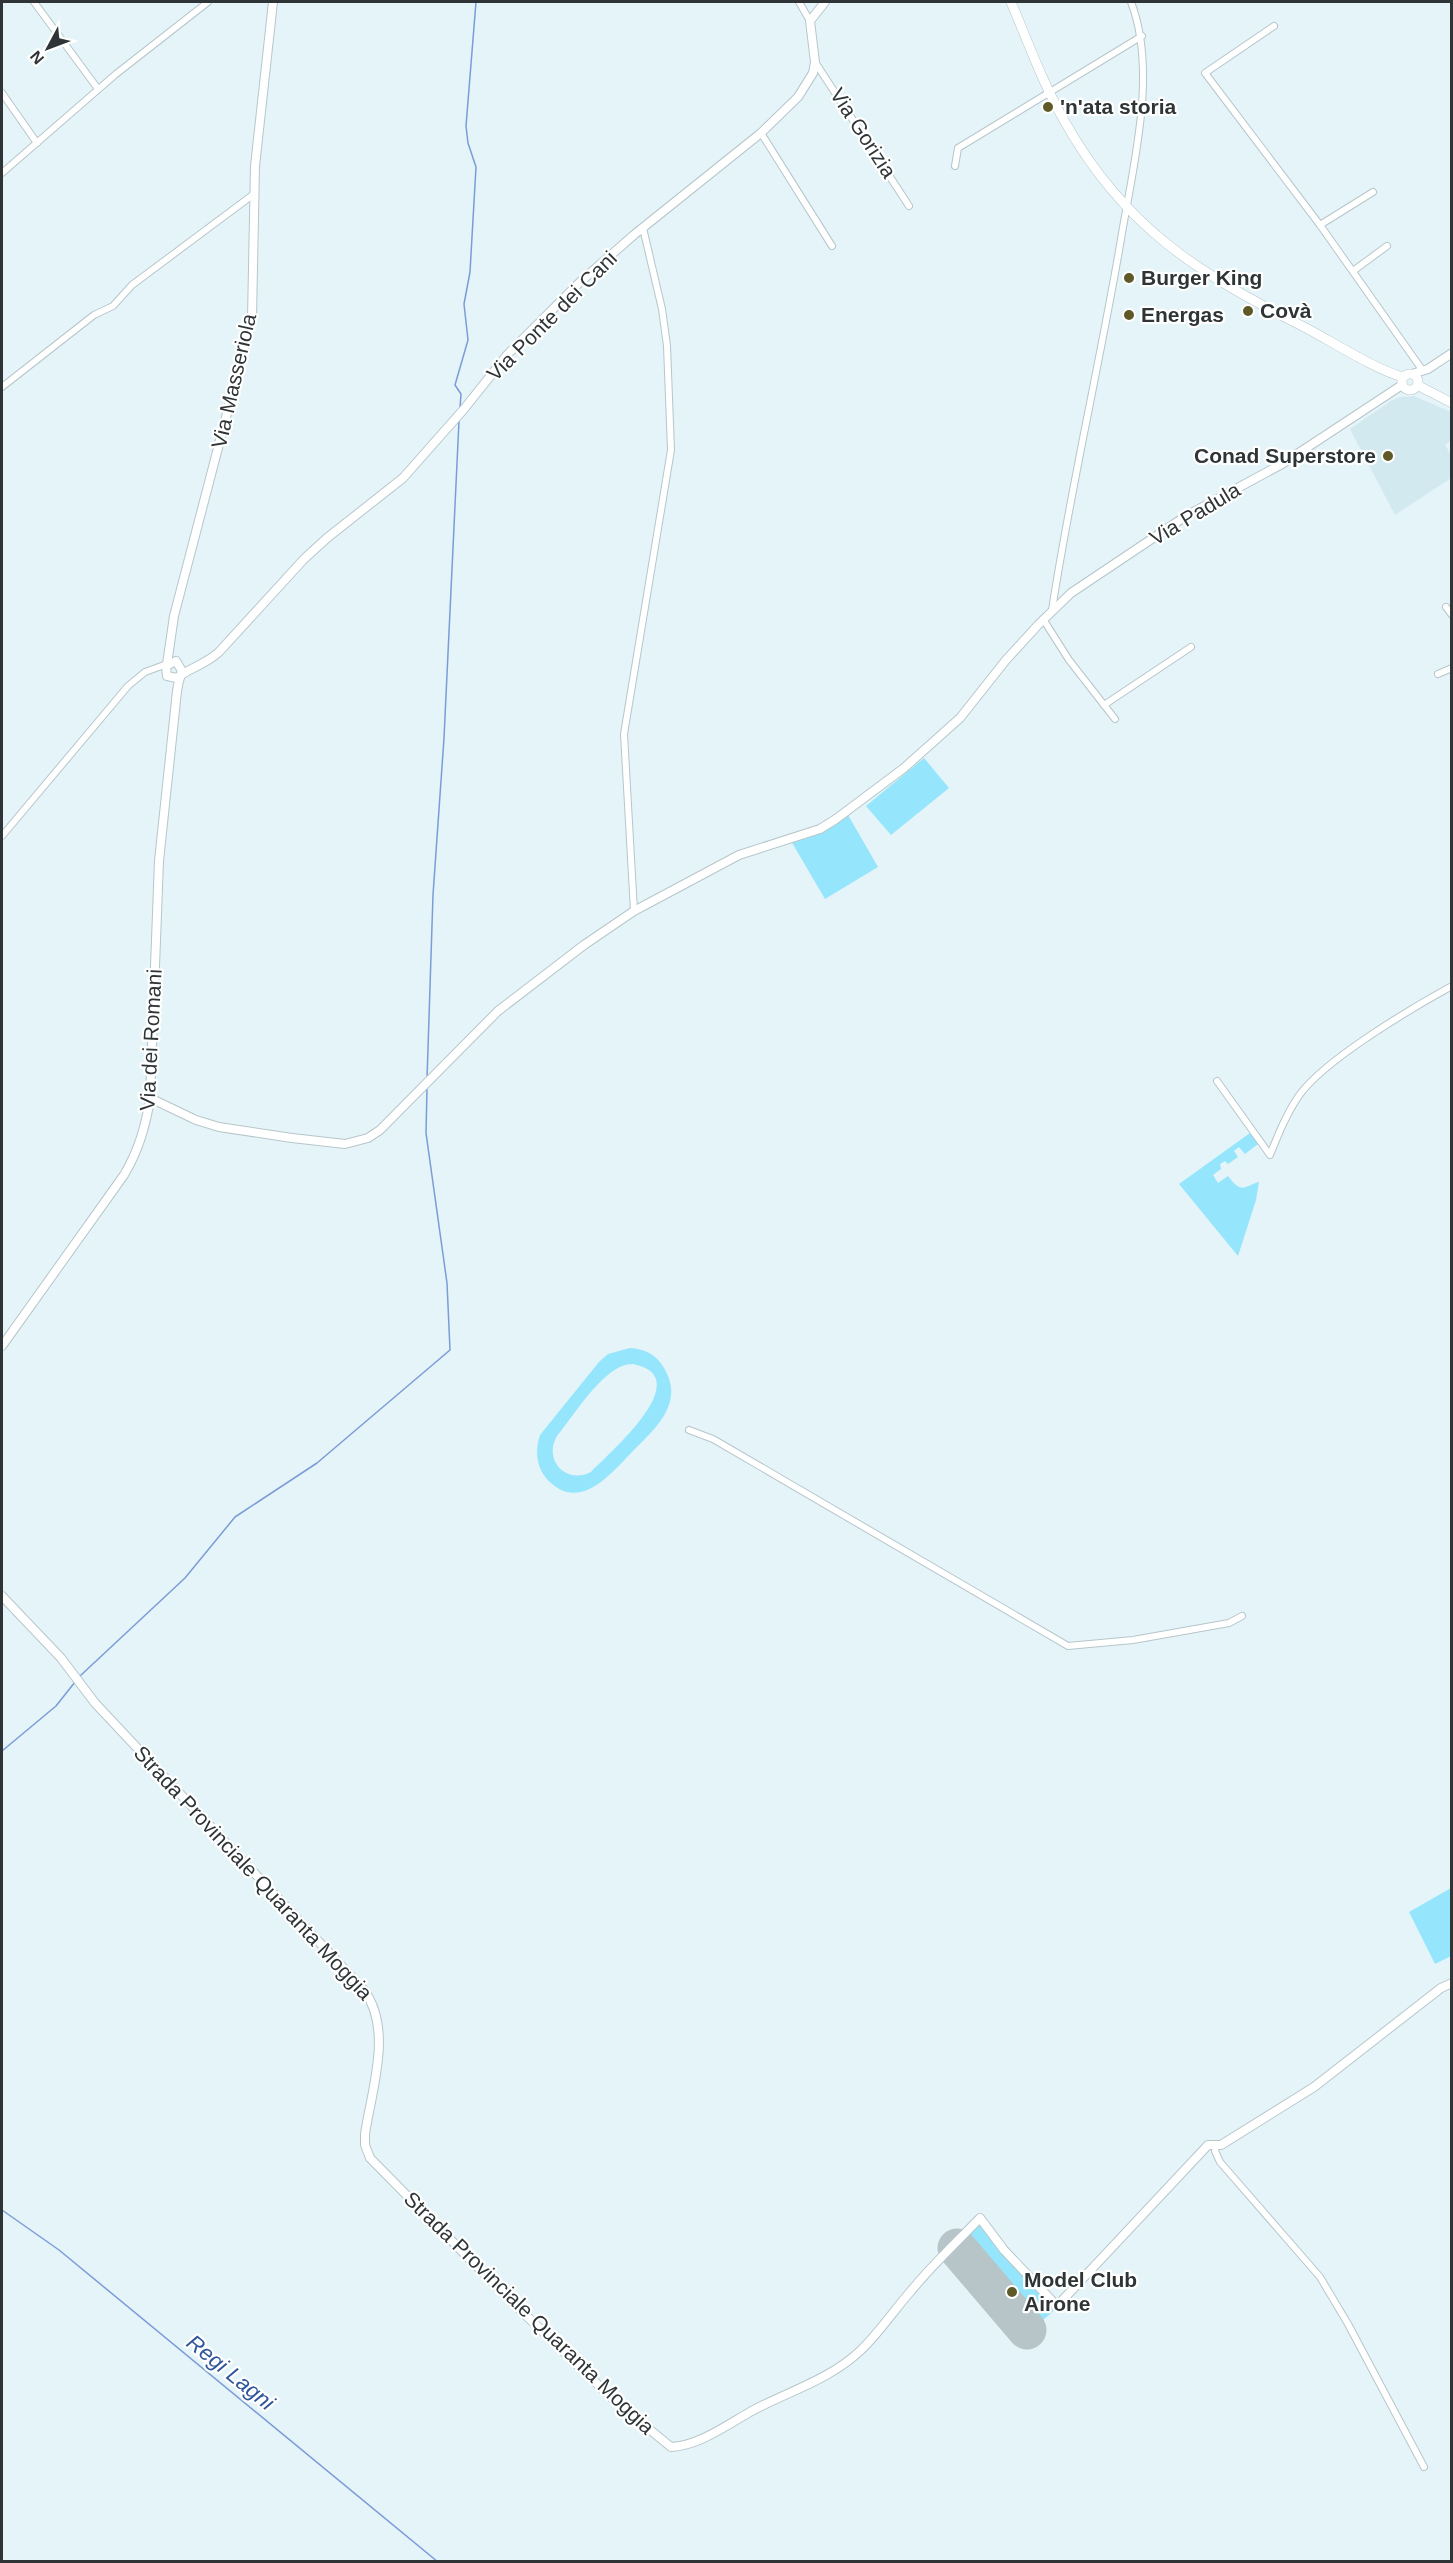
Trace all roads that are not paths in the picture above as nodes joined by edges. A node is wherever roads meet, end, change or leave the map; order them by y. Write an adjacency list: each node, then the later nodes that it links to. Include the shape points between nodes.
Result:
1 (34, 2): 12 (street)
2 (208, 2): 12 (street)
3 (273, 2): 20 (street, Via Masseriola)
4 (800, 2): 8 (street)
5 (825, 2): 8 (street)
6 (1011, 2): 14 (main road)
7 (1131, 2): 10 (street)
8 (810, 21): 11 (street, Via Ponte dei Cani)
9 (1274, 26): 23 (street, via 1205,73)
10 (1142, 36): 14 (street); 22 (street, via 1144,89)
11 (815, 62): 15 (street, Via Ponte dei Cani, via 805,88); 21 (street, Via Gorizia)
12 (98, 89): 16 (street)
13 (2, 93): 16 (street)
14 (1050, 93): 17 (street, via 958,148); 22 (main road, via 1083,151)
15 (761, 133): 24 (street, Via Ponte dei Cani); 25 (street)
16 (37, 143): 18 (street)
17 (955, 166)
18 (2, 173)
19 (1373, 192): 23 (street)
20 (254, 194): 32 (street, via 132,285 113,306 94,315); 39 (street, Via Masseriola, via 252,318)
21 (909, 206)
22 (1126, 207): 30 (main road, via 1163,242 1207,274); 35 (street)
23 (1320, 225): 27 (street)
24 (643, 228): 44 (street, Via Ponte dei Cani, via 580,282 507,355 403,478 327,538 219,652); 52 (street, via 667,346 671,450 624,734)
25 (832, 246)
26 (1387, 246): 27 (street)
27 (1353, 271): 29 (street)
28 (1452, 353): 29 (street)
29 (1425, 370): 30 (street, Via Padula); 31 (street)
30 (1406, 379): 31 (main road); 31 (main road, via 1408,390); 35 (street, Via Padula, via 1282,464 1186,516 1071,593)
31 (1417, 384): 33 (main road)
32 (2, 387)
33 (1452, 403)
34 (1446, 607): 36 (street)
35 (1052, 610): 37 (street, Via Padula)
36 (1452, 615)
37 (1043, 619): 49 (street); 52 (street, Via Padula, via 960,718 869,796 820,829 739,855)
38 (1191, 647): 49 (street)
39 (169, 648): 40 (street); 41 (street, Via Masseriola)
40 (179, 663): 41 (street); 44 (street); 46 (street)
41 (167, 664): 43 (street); 47 (street)
42 (1452, 668): 45 (street)
43 (156, 670): 47 (street); 51 (street, via 138,676 128,686)
44 (192, 670): 46 (street, Via Ponte dei Cani)
45 (1438, 674)
46 (181, 675): 47 (street); 48 (street, Via dei Romani)
47 (168, 676): 48 (street)
48 (177, 691): 55 (street, Via dei Romani, via 159,861)
49 (1104, 705): 50 (street)
50 (1115, 719)
51 (2, 836)
52 (634, 911): 55 (street, Via Padula, via 498,1011 368,1138 345,1144 219,1127)
53 (1452, 986): 54 (street, via 1314,1079 1299,1096 1270,1155)
54 (1217, 1081)
55 (150, 1098): 56 (street, Via dei Romani, via 140,1144 129,1167)
56 (2, 1346)
57 (689, 1430): 59 (street, via 713,1438 1068,1646 1133,1640 1229,1623)
58 (2, 1596): 61 (street, Strada Provinciale Quaranta Moggia, via 81,1681 95,1703 374,2004 379,2042 364,2134 370,2158 616,2402 671,2446 714,2433 848,2360 980,2218 1058,2306 1208,2145)
59 (1242, 1616)
60 (1452, 1983): 61 (street, Strada Provinciale Quaranta Moggia, via 1314,2087)
61 (1216, 2146): 62 (street, via 1220,2162 1320,2277)
62 (1424, 2467)

